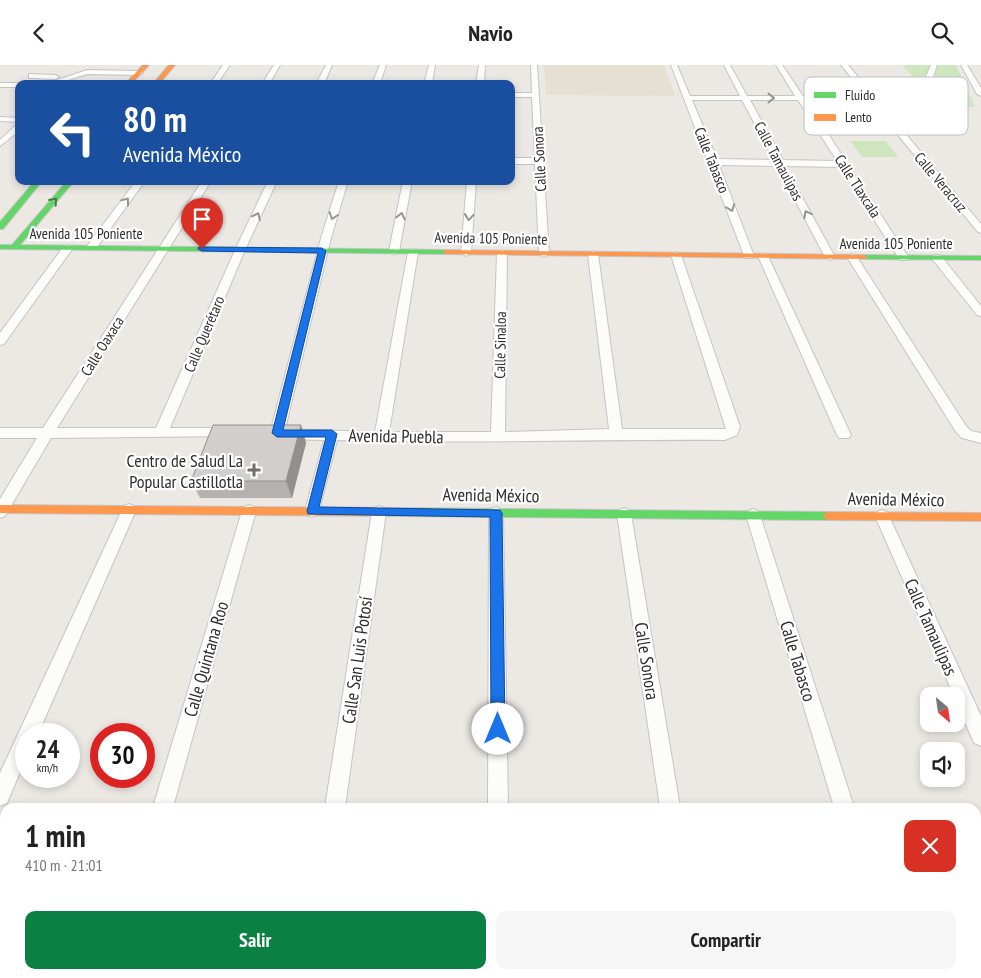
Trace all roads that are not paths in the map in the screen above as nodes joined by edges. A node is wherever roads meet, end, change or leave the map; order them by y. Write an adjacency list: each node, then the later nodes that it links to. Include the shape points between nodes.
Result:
1 (172, 65): 22 (street)
2 (227, 65): 23 (street)
3 (277, 65): 24 (street)
4 (329, 65): 25 (street)
5 (383, 65): 26 (street)
6 (432, 65): 27 (street)
7 (482, 65): 28 (street)
8 (534, 65): 33 (street, Calle Sonora)
9 (674, 65): 34 (street, Calle Tabasco)
10 (727, 65): 35 (street, Calle Tamaulipas)
11 (779, 65): 36 (street, Calle Tlaxcala)
12 (844, 65): 17 (street, Calle Veracruz)
13 (934, 65): 18 (street)
14 (964, 65): 31 (street)
15 (142, 69): 20 (street, via 87,73); 21 (street)
16 (32, 75): 19 (street, via 54,77)
17 (854, 77)
18 (929, 77)
19 (51, 80)
20 (62, 80)
21 (132, 80)
22 (159, 80)
23 (216, 80)
24 (268, 80)
25 (322, 80)
26 (377, 80)
27 (429, 80)
28 (480, 80)
29 (0, 85): 30 (street)
30 (15, 85)
31 (981, 93)
32 (515, 95): 33 (street)
33 (536, 95): 48 (street, Calle Sonora)
34 (687, 98): 35 (street); 49 (street, Calle Tabasco)
35 (745, 98): 36 (street, one-way to 36); 50 (street, Calle Tamaulipas)
36 (799, 98): 37 (street); 38 (street, Calle Tlaxcala)
37 (804, 98)
38 (804, 106)
39 (0, 119): 40 (street)
40 (15, 119)
41 (0, 126): 42 (street)
42 (15, 127)
43 (15, 131): 46 (street)
44 (824, 135): 51 (street, Calle Tlaxcala)
45 (903, 135): 61 (street, Calle Veracruz)
46 (0, 144)
47 (515, 161): 48 (street)
48 (539, 161): 73 (street, Calle Sonora)
49 (714, 162): 50 (street); 76 (street, Calle Tabasco, one-way to 76)
50 (780, 163): 51 (street); 78 (street, Calle Tamaulipas, one-way to 50)
51 (843, 164): 80 (street, Calle Tlaxcala)
52 (35, 185): 60 (street)
53 (68, 185): 63 (street, one-way to 53)
54 (138, 185): 65 (street, one-way to 54)
55 (204, 185): 66 (street, Calle Oaxaca)
56 (271, 185): 67 (street, Calle Querétaro, one-way to 56)
57 (343, 185): 68 (street, one-way to 68)
58 (407, 185): 69 (street, one-way to 58)
59 (472, 185): 71 (street, one-way to 71)
60 (0, 227)
61 (981, 230)
62 (0, 247): 63 (street, Avenida 105 Poniente)
63 (14, 247): 64 (street, Avenida 105 Poniente)
64 (68, 248): 65 (street, Avenida 105 Poniente); 84 (street)
65 (91, 248): 66 (street, Avenida 105 Poniente)
66 (164, 248): 67 (street, Avenida 105 Poniente); 86 (street, Calle Oaxaca)
67 (240, 250): 68 (street, Avenida 105 Poniente); 87 (street, Calle Querétaro)
68 (322, 251): 69 (street, Avenida 105 Poniente); 89 (street, Avenida Puebla, via 273,433)
69 (394, 251): 70 (street, Avenida 105 Poniente)
70 (413, 252): 71 (street, Avenida 105 Poniente); 92 (street)
71 (466, 253): 72 (street, Avenida 105 Poniente)
72 (502, 253): 73 (street, Avenida 105 Poniente); 93 (street, Calle Sinaloa)
73 (544, 254): 74 (street, Avenida 105 Poniente)
74 (593, 254): 75 (street, Avenida 105 Poniente); 90 (street)
75 (676, 255): 76 (street, Avenida 105 Poniente); 90 (street, Avenida Puebla, via 732,432 725,435)
76 (749, 255): 77 (street, Avenida 105 Poniente)
77 (763, 256): 78 (street, Avenida 105 Poniente); 91 (street)
78 (830, 257): 79 (street, Avenida 105 Poniente)
79 (852, 257): 80 (street, Avenida 105 Poniente); 94 (street, via 956,421 967,435)
80 (904, 258): 81 (street, Avenida 105 Poniente)
81 (938, 258): 82 (street, Avenida 105 Poniente); 83 (street)
82 (981, 258)
83 (981, 313)
84 (0, 341)
85 (0, 433): 86 (street)
86 (47, 433): 87 (street); 96 (street, Calle Oaxaca)
87 (162, 433): 88 (street)
88 (239, 433)
89 (332, 434): 92 (street, Avenida Puebla); 98 (street)
90 (616, 434): 93 (street, Avenida Puebla)
91 (844, 435)
92 (381, 437): 93 (street, Avenida Puebla)
93 (498, 437)
94 (981, 438)
95 (129, 509): 96 (street, Avenida México); 97 (street, Avenida México); 105 (street)
96 (1, 510)
97 (248, 511): 98 (street, Avenida México); 109 (street, Calle Quintana Roo)
98 (312, 511): 99 (street, Avenida México)
99 (380, 512): 100 (street, Avenida México); 110 (street, Calle San Luis Potosí)
100 (496, 513): 101 (street, Avenida México); 111 (street)
101 (624, 514): 102 (street, Avenida México); 112 (street, Calle Sonora)
102 (753, 515): 103 (street, Avenida México); 113 (street, Calle Tabasco)
103 (882, 516): 104 (street, Avenida México); 106 (street, Calle Tamaulipas)
104 (981, 517)
105 (33, 723)
106 (981, 737)
107 (15, 762): 108 (street)
108 (0, 795)
109 (164, 803)
110 (336, 803)
111 (498, 803)
112 (669, 803)
113 (843, 803)

